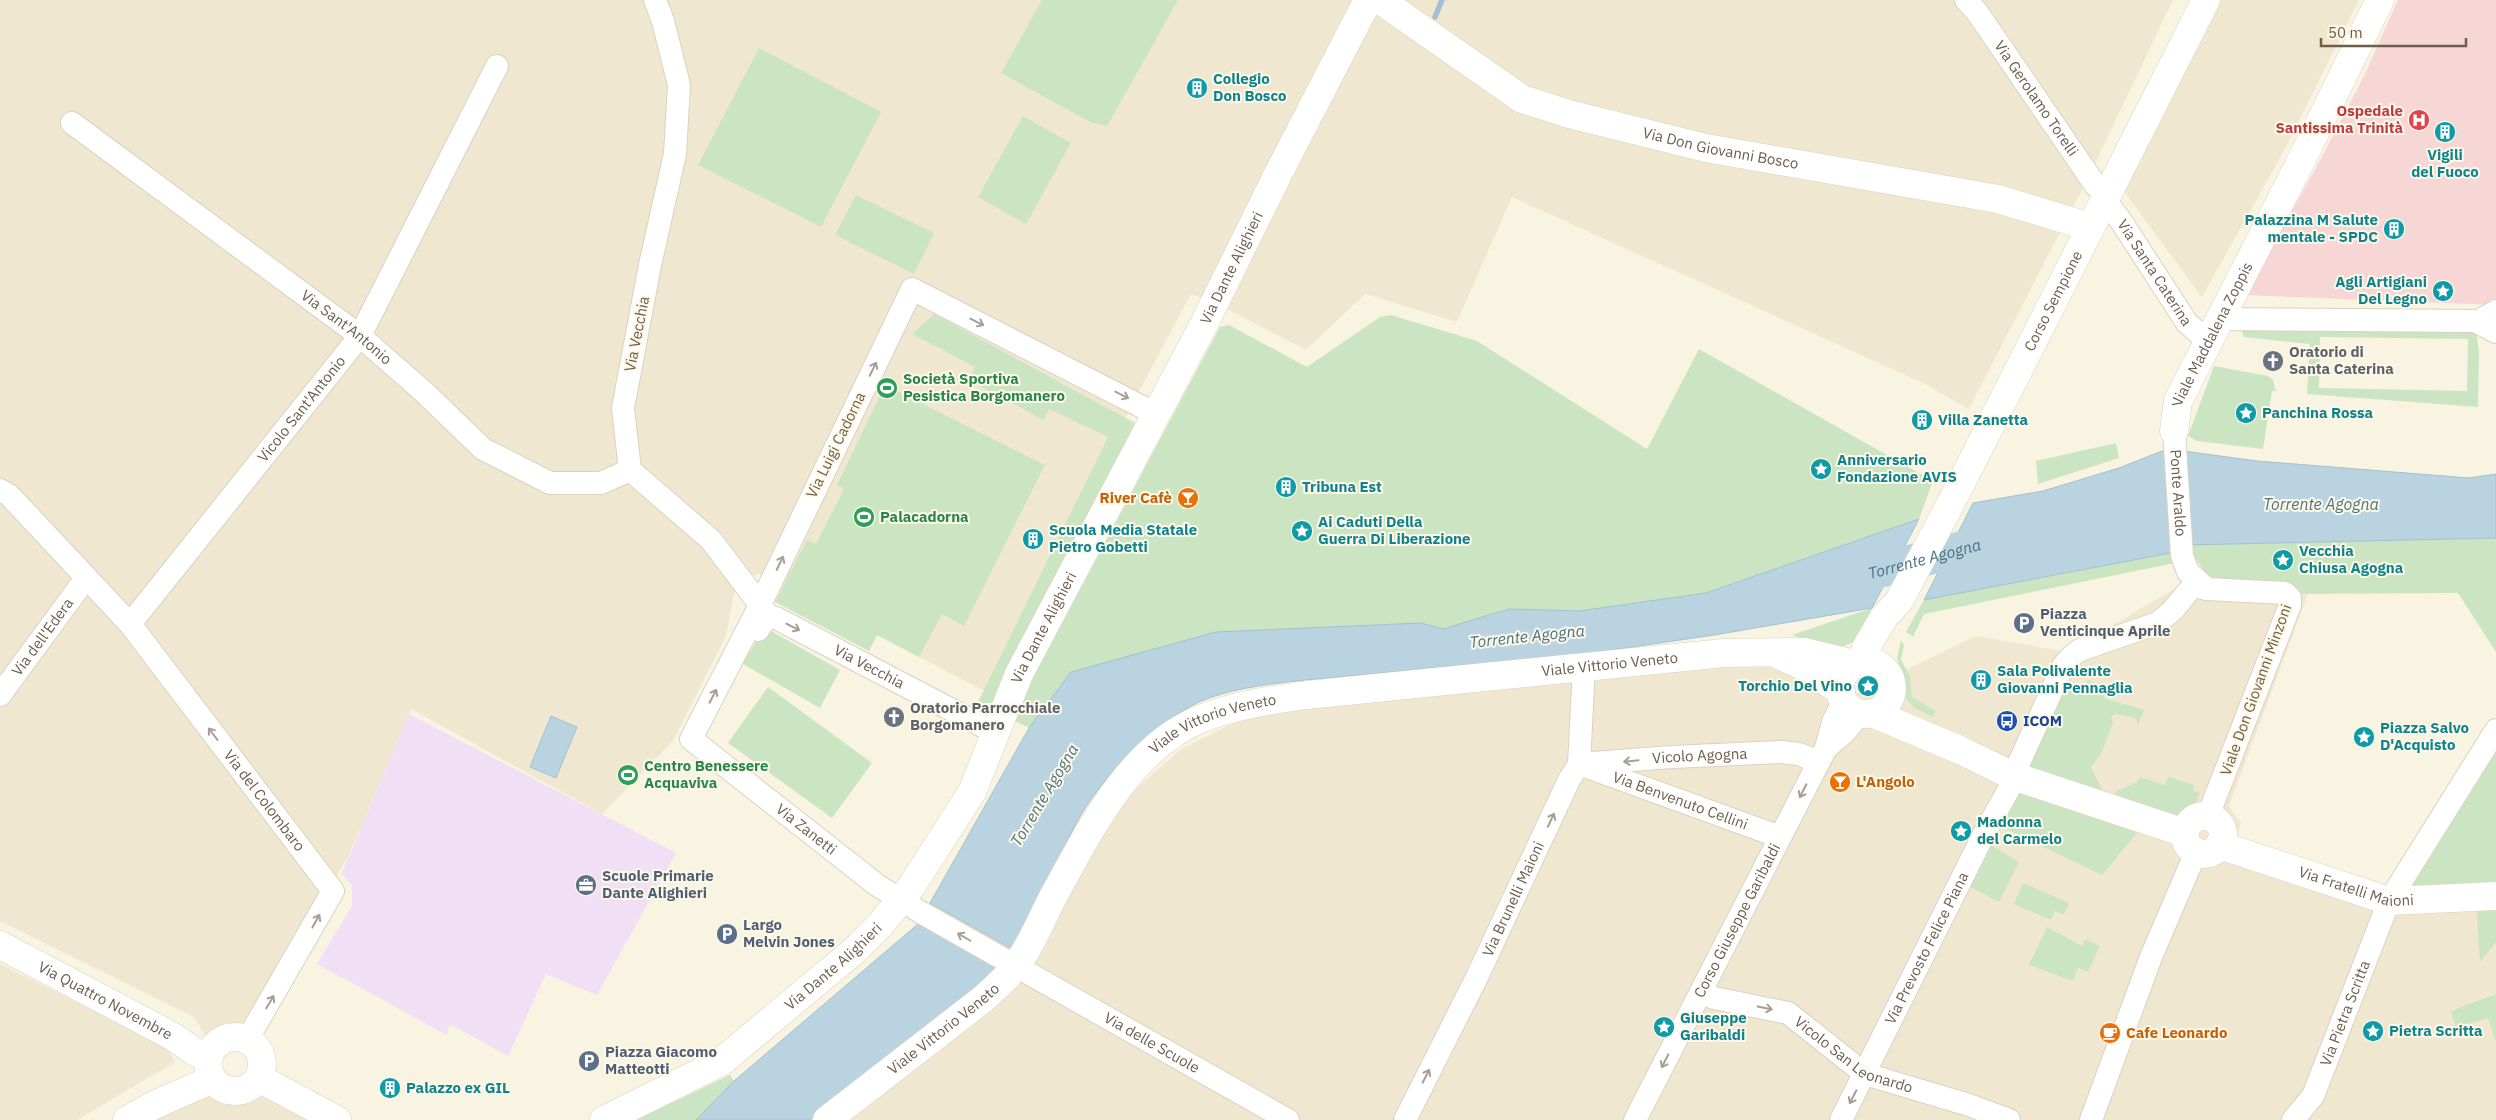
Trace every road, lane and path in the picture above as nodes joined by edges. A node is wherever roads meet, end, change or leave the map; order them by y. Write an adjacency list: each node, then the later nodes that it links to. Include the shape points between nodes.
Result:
1 (655, 0): 16 (street, Via Vecchia, via 679,85 675,154 623,408)
2 (1368, 0): 14 (street, Via Dante Alighieri)
3 (1380, 0): 10 (street, Via Don Giovanni Bosco, via 1522,99 1706,148 1998,199)
4 (2206, 0): 9 (street, Corso Sempione)
5 (2380, 0): 12 (street, Viale Maddalena Zoppis)
6 (1977, 4): 9 (street, Via Gerolamo Torelli, via 2096,186)
7 (497, 66): 13 (street, Vicolo Sant'Antonio)
8 (72, 123): 13 (street, Via Sant'Antonio)
9 (2107, 197): 10 (street, Corso Sempione); 12 (street, Via Santa Caterina, via 2187,323)
10 (2090, 227): 20 (street, Corso Sempione)
11 (2490, 321): 12 (street, via 2310,318)
12 (2213, 330): 15 (street, Viale Maddalena Zoppis, via 2178,401)
13 (360, 336): 16 (street, Via Sant'Antonio, via 483,449 550,483 601,483); 22 (street, Vicolo Sant'Antonio)
14 (1156, 414): 21 (street, Via Luigi Cadorna, one-way to 14, via 912,288); 30 (street, Via Dante Alighieri, via 1019,674)
15 (2174, 431): 19 (street, Ponte Araldo, via 2182,556 2188,572)
16 (630, 470): 21 (street, Via Vecchia, via 711,540)
17 (0, 490): 18 (street, Via del Colombaro, via 9,495)
18 (86, 578): 22 (street, Via del Colombaro); 27 (street, Via dell'Edera)
19 (2208, 589): 34 (street, via 2191,588 2158,624 2080,650 2072,656 2058,675); 35 (street, Viale Don Giovanni Minzoni, via 2284,593 2290,598 2290,605)
20 (1899, 601): 24 (street, Corso Sempione, via 1884,617); 26 (street, Corso Sempione, via 1895,623 1883,654)
21 (764, 611): 30 (street, Via Vecchia, one-way to 30); 40 (street, Via Zanetti, one-way to 21, via 877,885 691,739 733,657 748,648 764,619)
22 (130, 624): 44 (street, Via del Colombaro, one-way to 22, via 333,891)
23 (1773, 652): 24 (street, Viale Vittorio Veneto, via 1804,652); 25 (street, Viale Vittorio Veneto, via 1724,653); 28 (street, via 1799,664)
24 (1858, 663): 26 (street, via 1878,664); 28 (street, via 1843,676)
25 (1584, 667): 33 (street, Via Brunelli Maioni); 42 (street, Viale Vittorio Veneto, via 1254,702 1202,718 1156,747 1124,780)
26 (1891, 684): 28 (street, via 1886,705); 31 (street, via 1898,704)
27 (0, 695)
28 (1854, 704): 31 (street); 32 (street, Corso Giuseppe Garibaldi, via 1833,722)
29 (2496, 730): 39 (street, Via Pietra Scritta)
30 (994, 732): 40 (street, Via Dante Alighieri, via 972,792)
31 (1960, 750): 34 (street)
32 (1822, 755): 33 (street, Vicolo Agogna, one-way to 33, via 1782,752); 36 (street, Corso Giuseppe Garibaldi, one-way to 36)
33 (1579, 764): 36 (street, Via Benvenuto Cellini); 54 (street, Via Brunelli Maioni, one-way to 33)
34 (2013, 776): 37 (street, Via Fratelli Maioni); 46 (street, Via Prevosto Felice Piana)
35 (2208, 816): 37 (street, via 2195,817 2190,821)
36 (1780, 837): 43 (street, Corso Giuseppe Garibaldi)
37 (2200, 843): 39 (street, Via Fratelli Maioni); 58 (street, via 2151,957)
38 (2496, 896): 39 (street, Via Fratelli Maioni)
39 (2389, 901): 59 (street, Via Pietra Scritta, via 2313,1096)
40 (912, 907): 42 (street, Via Zanetti, one-way to 40); 50 (street, Via Dante Alighieri, via 880,925 854,952 721,1062)
41 (0, 945): 45 (street, Via Quattro Novembre, via 172,1036)
42 (1010, 963): 49 (street, Via delle Scuole); 53 (street, Viale Vittorio Veneto, via 983,999)
43 (1701, 992): 46 (street, Vicolo San Leonardo, one-way to 46, via 1714,998 1788,1013); 55 (street, Corso Giuseppe Garibaldi, one-way to 55)
44 (247, 1040): 45 (street, via 232,1037 224,1040 212,1050); 47 (street, via 254,1045 262,1061)
45 (211, 1068): 47 (street, via 227,1090 236,1091 253,1085); 51 (street)
46 (1865, 1074): 48 (street, Vicolo San Leonardo); 56 (street, Via Prevosto Felice Piana, one-way to 56)
47 (258, 1078): 52 (street)
48 (1964, 1112): 57 (street, Vicolo San Leonardo)
49 (1277, 1118)
50 (607, 1119)
51 (127, 1120)
52 (336, 1120)
53 (826, 1120)
54 (1405, 1120)
55 (1635, 1120)
56 (1842, 1120)
57 (2009, 1120)
58 (2091, 1120)
59 (2293, 1120)

